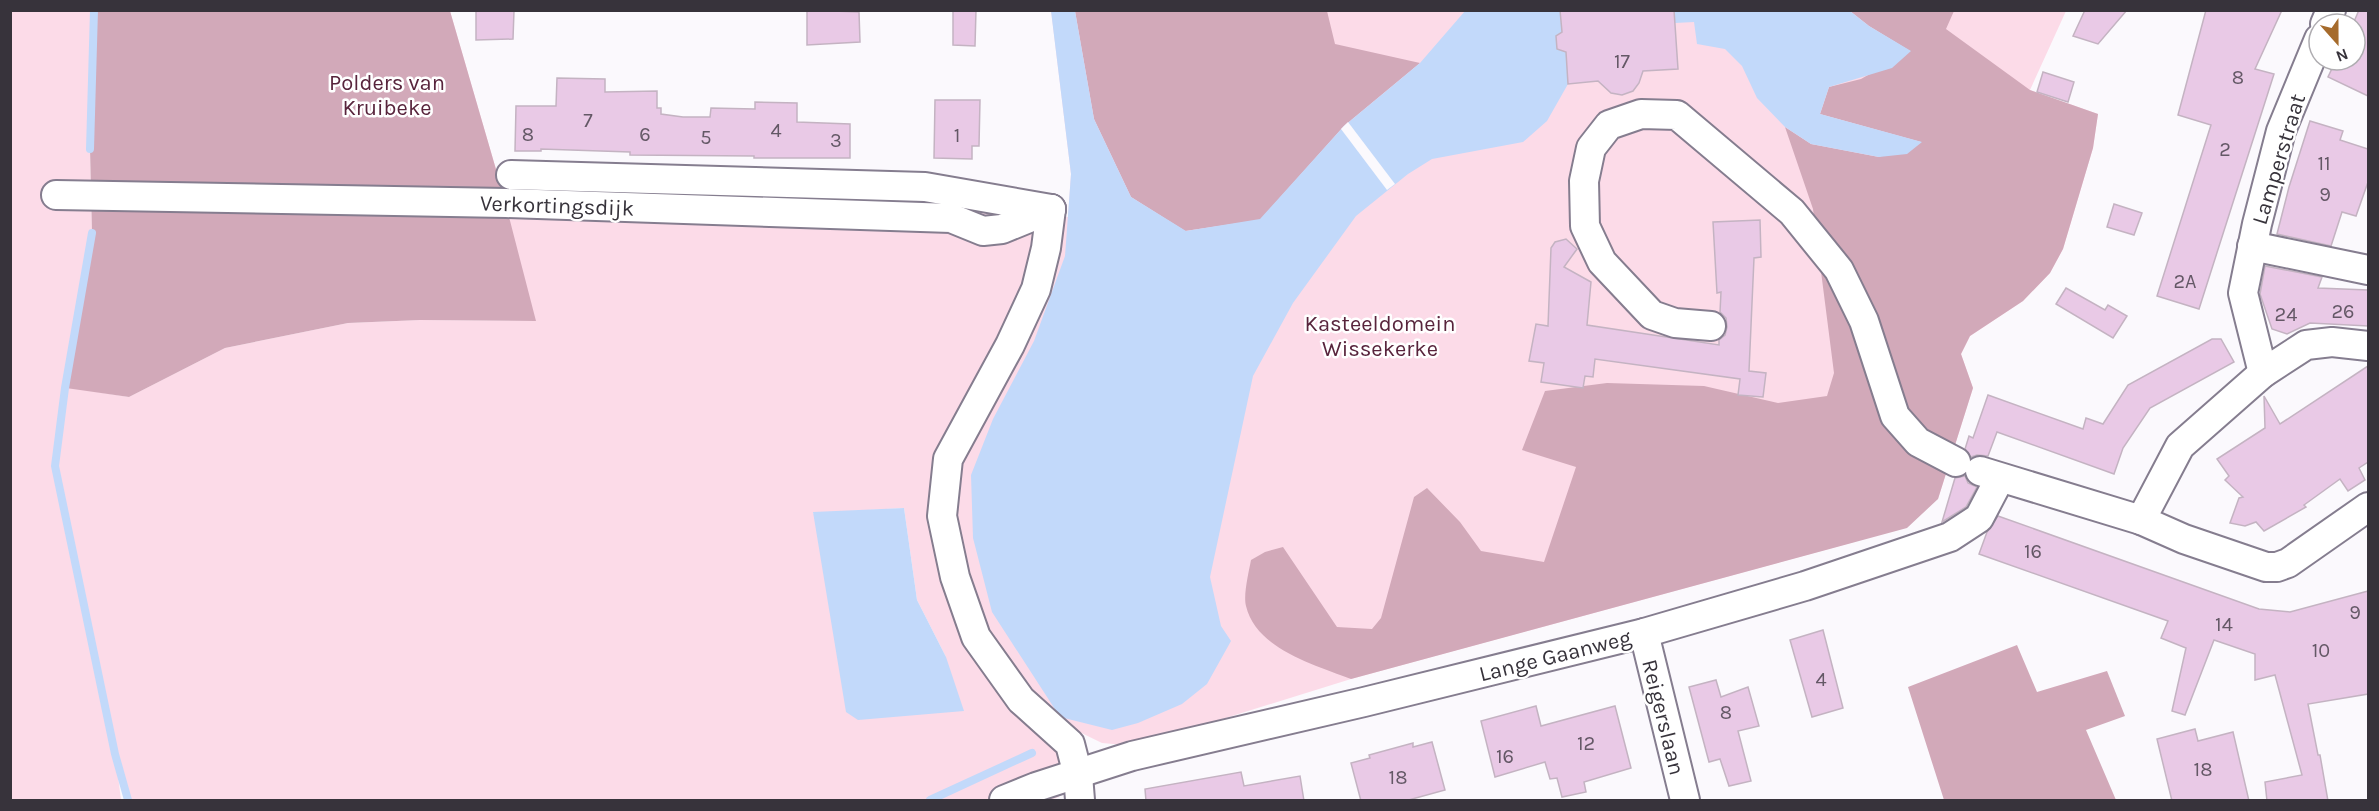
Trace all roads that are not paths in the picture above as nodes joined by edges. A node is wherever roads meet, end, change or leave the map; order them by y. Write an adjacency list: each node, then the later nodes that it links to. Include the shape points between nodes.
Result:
1 (2307, 68): 5 (street, Lamperstraat, via 2281,131)
2 (511, 176): 4 (street, Verkortingsdijk, via 925,187)
3 (56, 195): 4 (street, Verkortingsdijk, via 506,203 951,218 983,231 1002,229)
4 (1051, 209): 14 (street, via 1036,289 948,459 942,516 955,577 976,637 1021,700 1070,744)
5 (2252, 246): 6 (street, Lamperstraat); 9 (street, Lamperstraat, via 2243,293)
6 (2368, 270)
7 (1711, 326): 10 (street, via 1675,323 1652,315 1602,262 1585,226 1584,181 1591,148 1610,125 1641,114 1677,115 1792,212 1839,270 1864,321 1895,416 1918,442)
8 (2368, 346): 9 (street, via 2332,342 2306,345)
9 (2263, 373): 12 (street, via 2180,447)
10 (1979, 470): 12 (street); 13 (street, Lange Gaanweg, via 1979,518 1950,537 1805,586)
11 (2368, 507): 12 (street, via 2277,567 2234,557)
12 (2141, 520)
13 (1644, 633): 14 (street, Lange Gaanweg, via 1132,756); 16 (street, Reigerslaan)
14 (1079, 788): 15 (street, Lange Gaanweg, via 1036,787)
15 (1004, 801)
16 (1685, 801)

